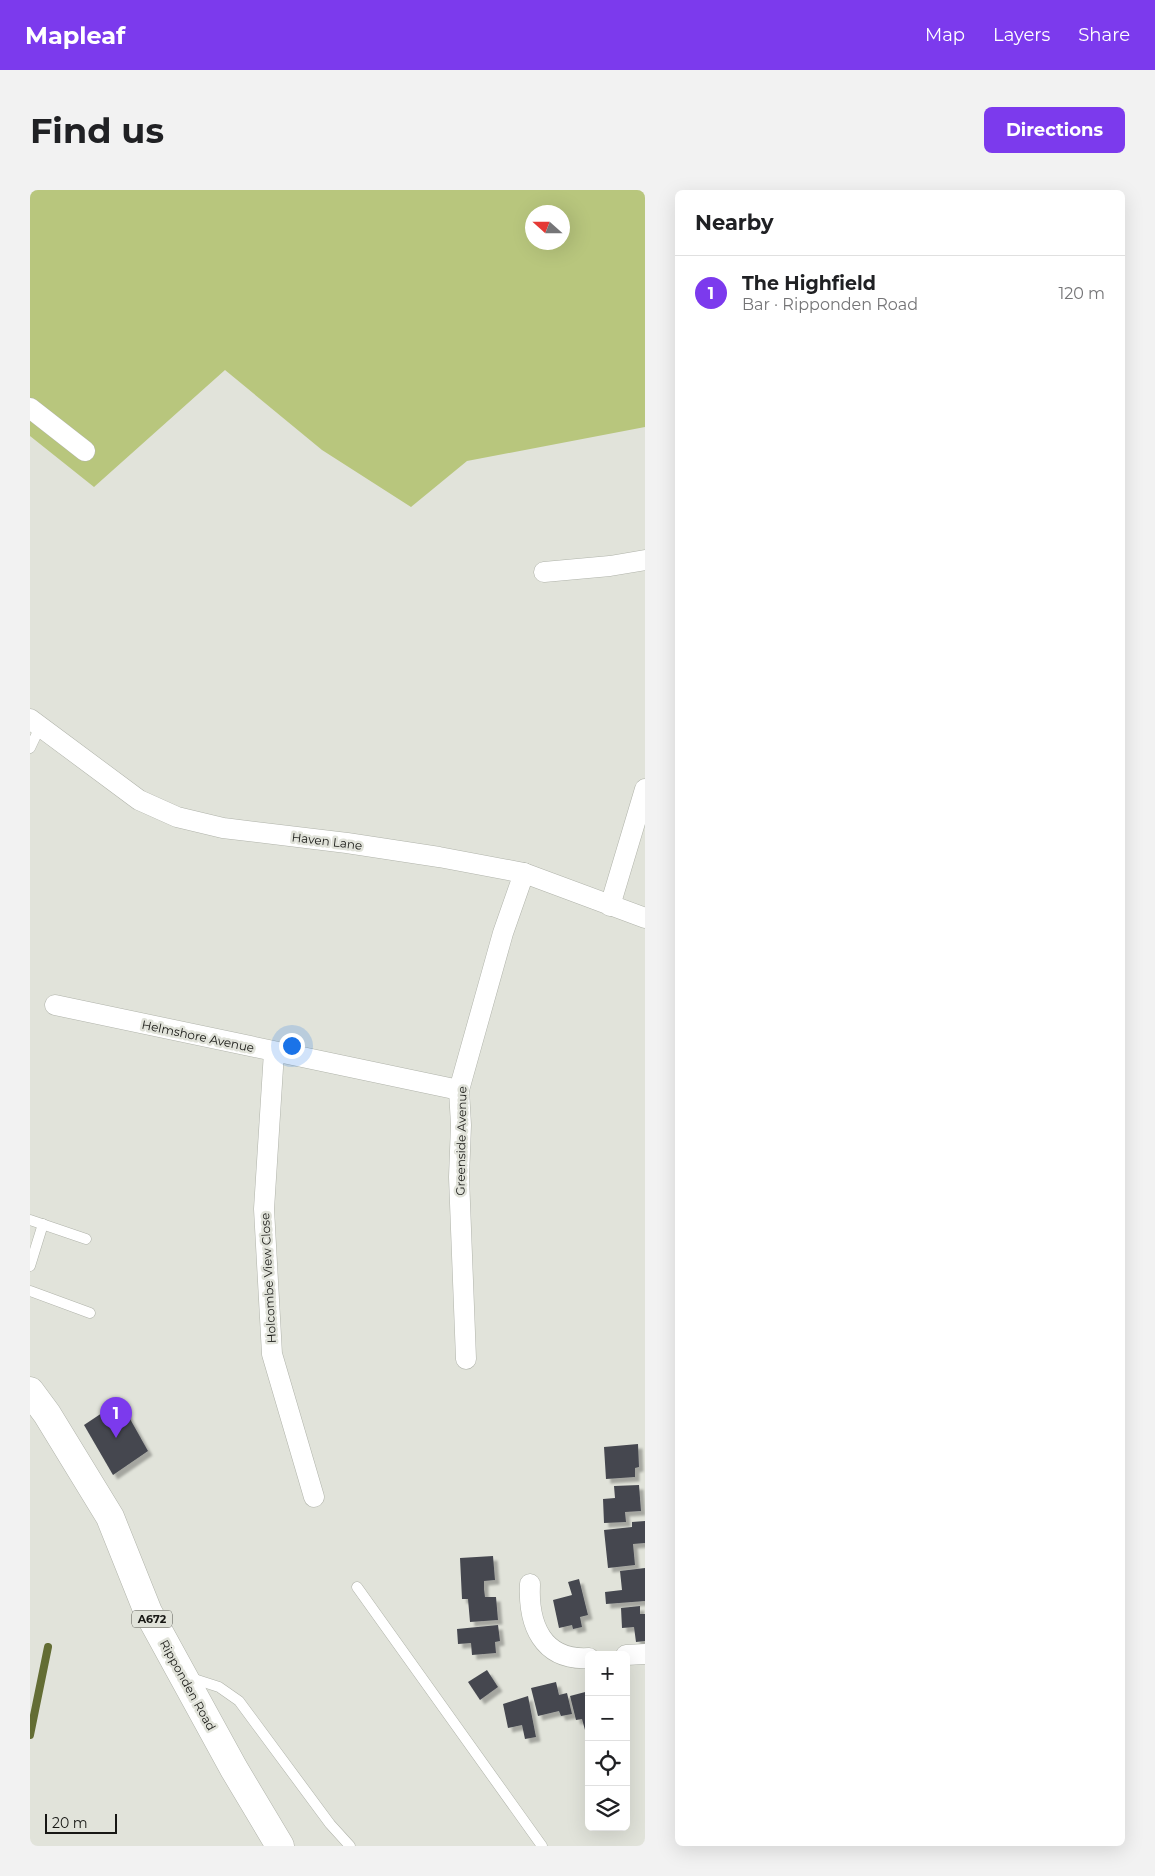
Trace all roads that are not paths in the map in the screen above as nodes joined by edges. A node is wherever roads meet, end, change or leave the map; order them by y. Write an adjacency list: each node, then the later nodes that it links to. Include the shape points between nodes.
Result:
1 (30, 408): 2 (street)
2 (86, 451)
3 (645, 560): 4 (street)
4 (544, 572)
5 (35, 723): 6 (lane); 8 (street, Haven Lane, via 139,800 177,817 223,828 393,850)
6 (30, 748)
7 (645, 789): 9 (street)
8 (524, 873): 9 (street, Haven Lane); 13 (street, Greenside Avenue, via 503,933)
9 (610, 906): 10 (street, Haven Lane)
10 (645, 918)
11 (55, 1005): 12 (street, Helmshore Avenue)
12 (274, 1052): 13 (street, Helmshore Avenue); 22 (street, Holcombe View Close, via 264,1210 272,1354)
13 (459, 1090): 20 (street, Greenside Avenue)
14 (30, 1220): 15 (lane)
15 (43, 1224): 16 (lane); 17 (lane)
16 (86, 1239)
17 (30, 1266)
18 (30, 1291): 19 (lane)
19 (90, 1313)
20 (466, 1359)
21 (30, 1391): 28 (main road, Ripponden Road / A672, via 110,1517 148,1612)
22 (314, 1497)
23 (530, 1584): 27 (street, via 529,1604 539,1636 551,1648 572,1659)
24 (357, 1587): 31 (lane)
25 (645, 1654): 26 (street)
26 (630, 1655)
27 (585, 1658)
28 (183, 1675): 29 (main road, Ripponden Road / A672); 30 (lane, via 219,1687 238,1701)
29 (280, 1846)
30 (350, 1846)
31 (542, 1846)

